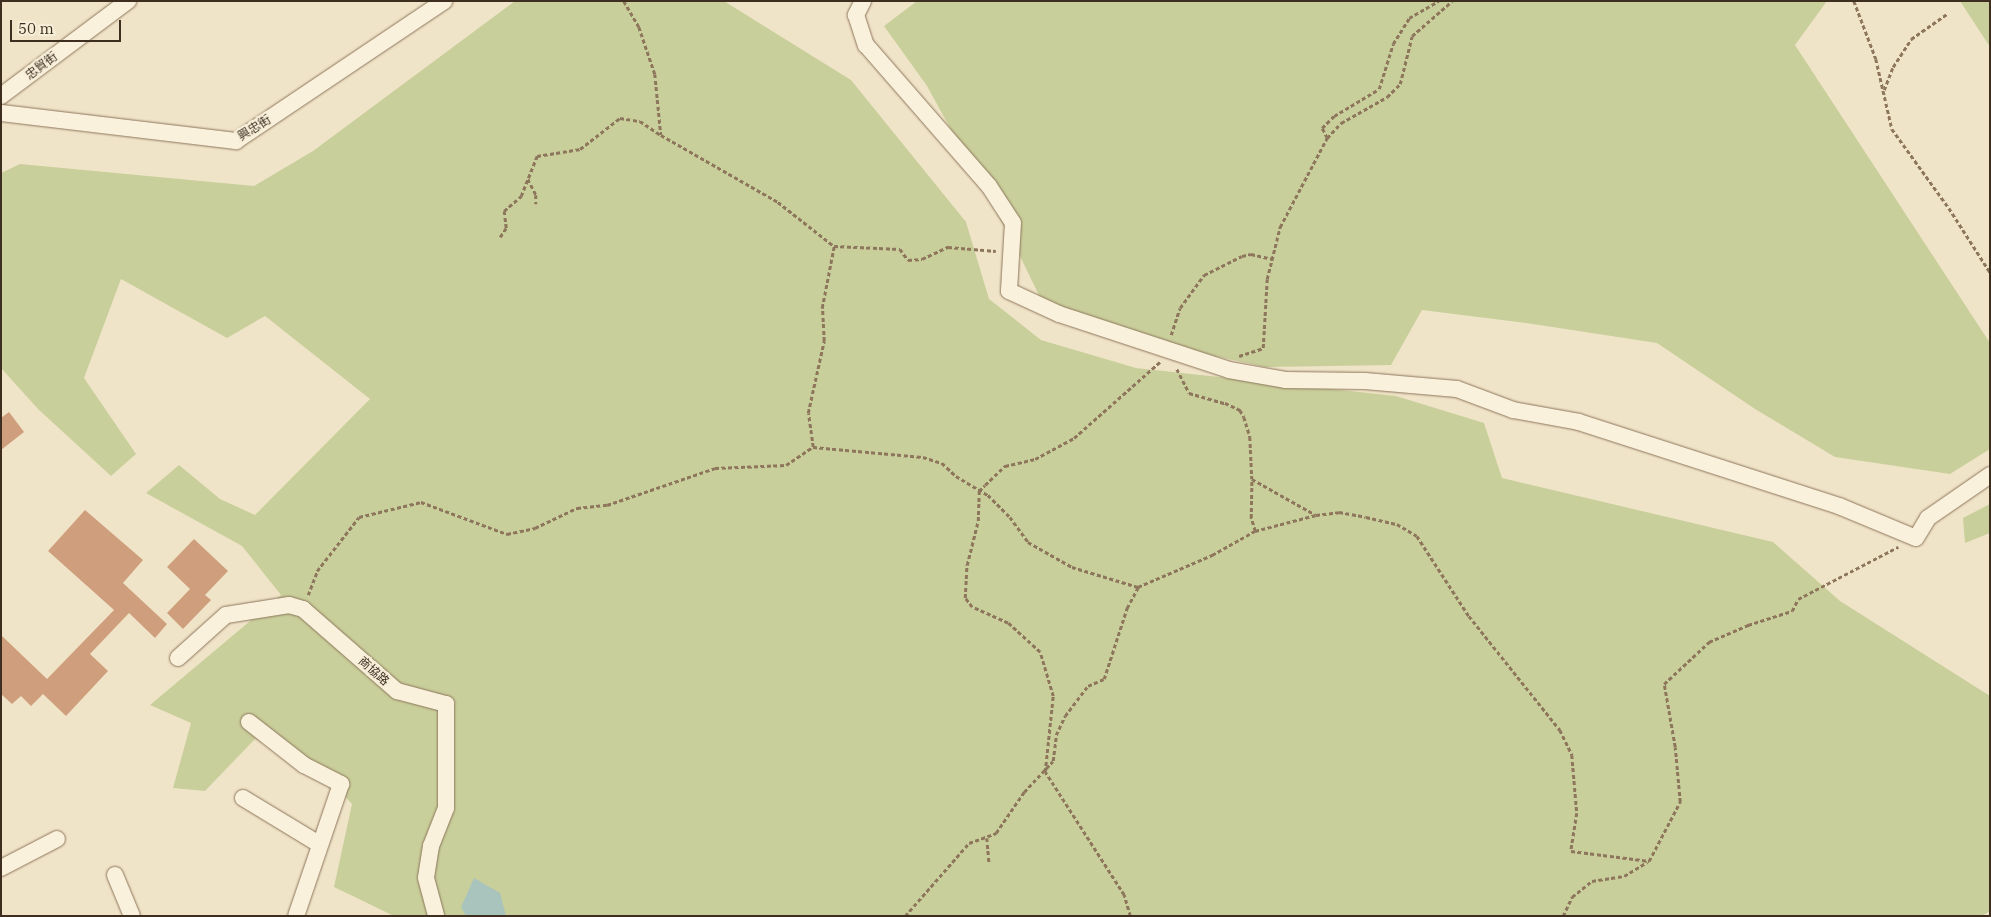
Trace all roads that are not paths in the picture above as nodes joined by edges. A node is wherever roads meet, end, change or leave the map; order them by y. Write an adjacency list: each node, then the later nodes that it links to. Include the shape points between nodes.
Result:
1 (128, 1): 4 (street, 忠貿街)
2 (444, 1): 5 (street, 興忠街, via 236,141)
3 (863, 1): 6 (street, via 856,15 866,45 989,186 1012,223 1009,291 1059,314 1229,370 1285,380 1366,381 1457,389 1513,410 1578,422 1839,506 1916,538 1928,518)
4 (1, 96)
5 (1, 113)
6 (1990, 475)
7 (178, 658): 16 (street, 商協路, via 226,615 279,605 303,609 397,691 446,704 446,808 431,846 426,878)
8 (249, 722): 11 (street, via 304,765 341,784)
9 (243, 798): 11 (street)
10 (57, 839): 12 (street)
11 (320, 844): 15 (street)
12 (1, 868)
13 (115, 875): 14 (street)
14 (132, 916)
15 (296, 916)
16 (436, 916)

